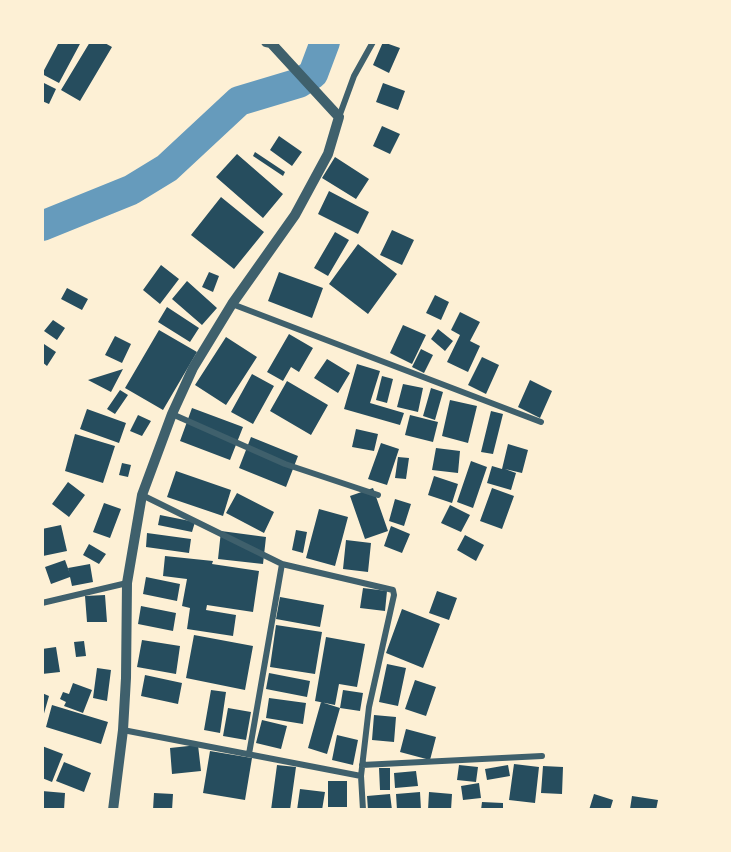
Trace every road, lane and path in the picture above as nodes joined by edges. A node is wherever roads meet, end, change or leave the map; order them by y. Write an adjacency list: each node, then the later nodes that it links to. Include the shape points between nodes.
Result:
1 (266, 42): 2 (street)
2 (271, 42): 4 (street)
3 (372, 42): 4 (street)
4 (339, 117): 5 (street, via 328,153 295,215)
5 (232, 304): 6 (street, via 193,368); 7 (street)
6 (172, 414): 8 (street); 9 (street, via 285,464)
7 (541, 422)
8 (142, 495): 10 (street); 11 (street)
9 (378, 495)
10 (282, 564): 14 (street); 16 (street, via 393,590 369,707)
11 (127, 583): 12 (street); 13 (street)
12 (42, 603)
13 (123, 730): 14 (street); 18 (street)
14 (249, 754): 17 (street)
15 (542, 756): 16 (street)
16 (362, 765): 17 (street)
17 (361, 776): 19 (street)
18 (113, 810)
19 (363, 810)

